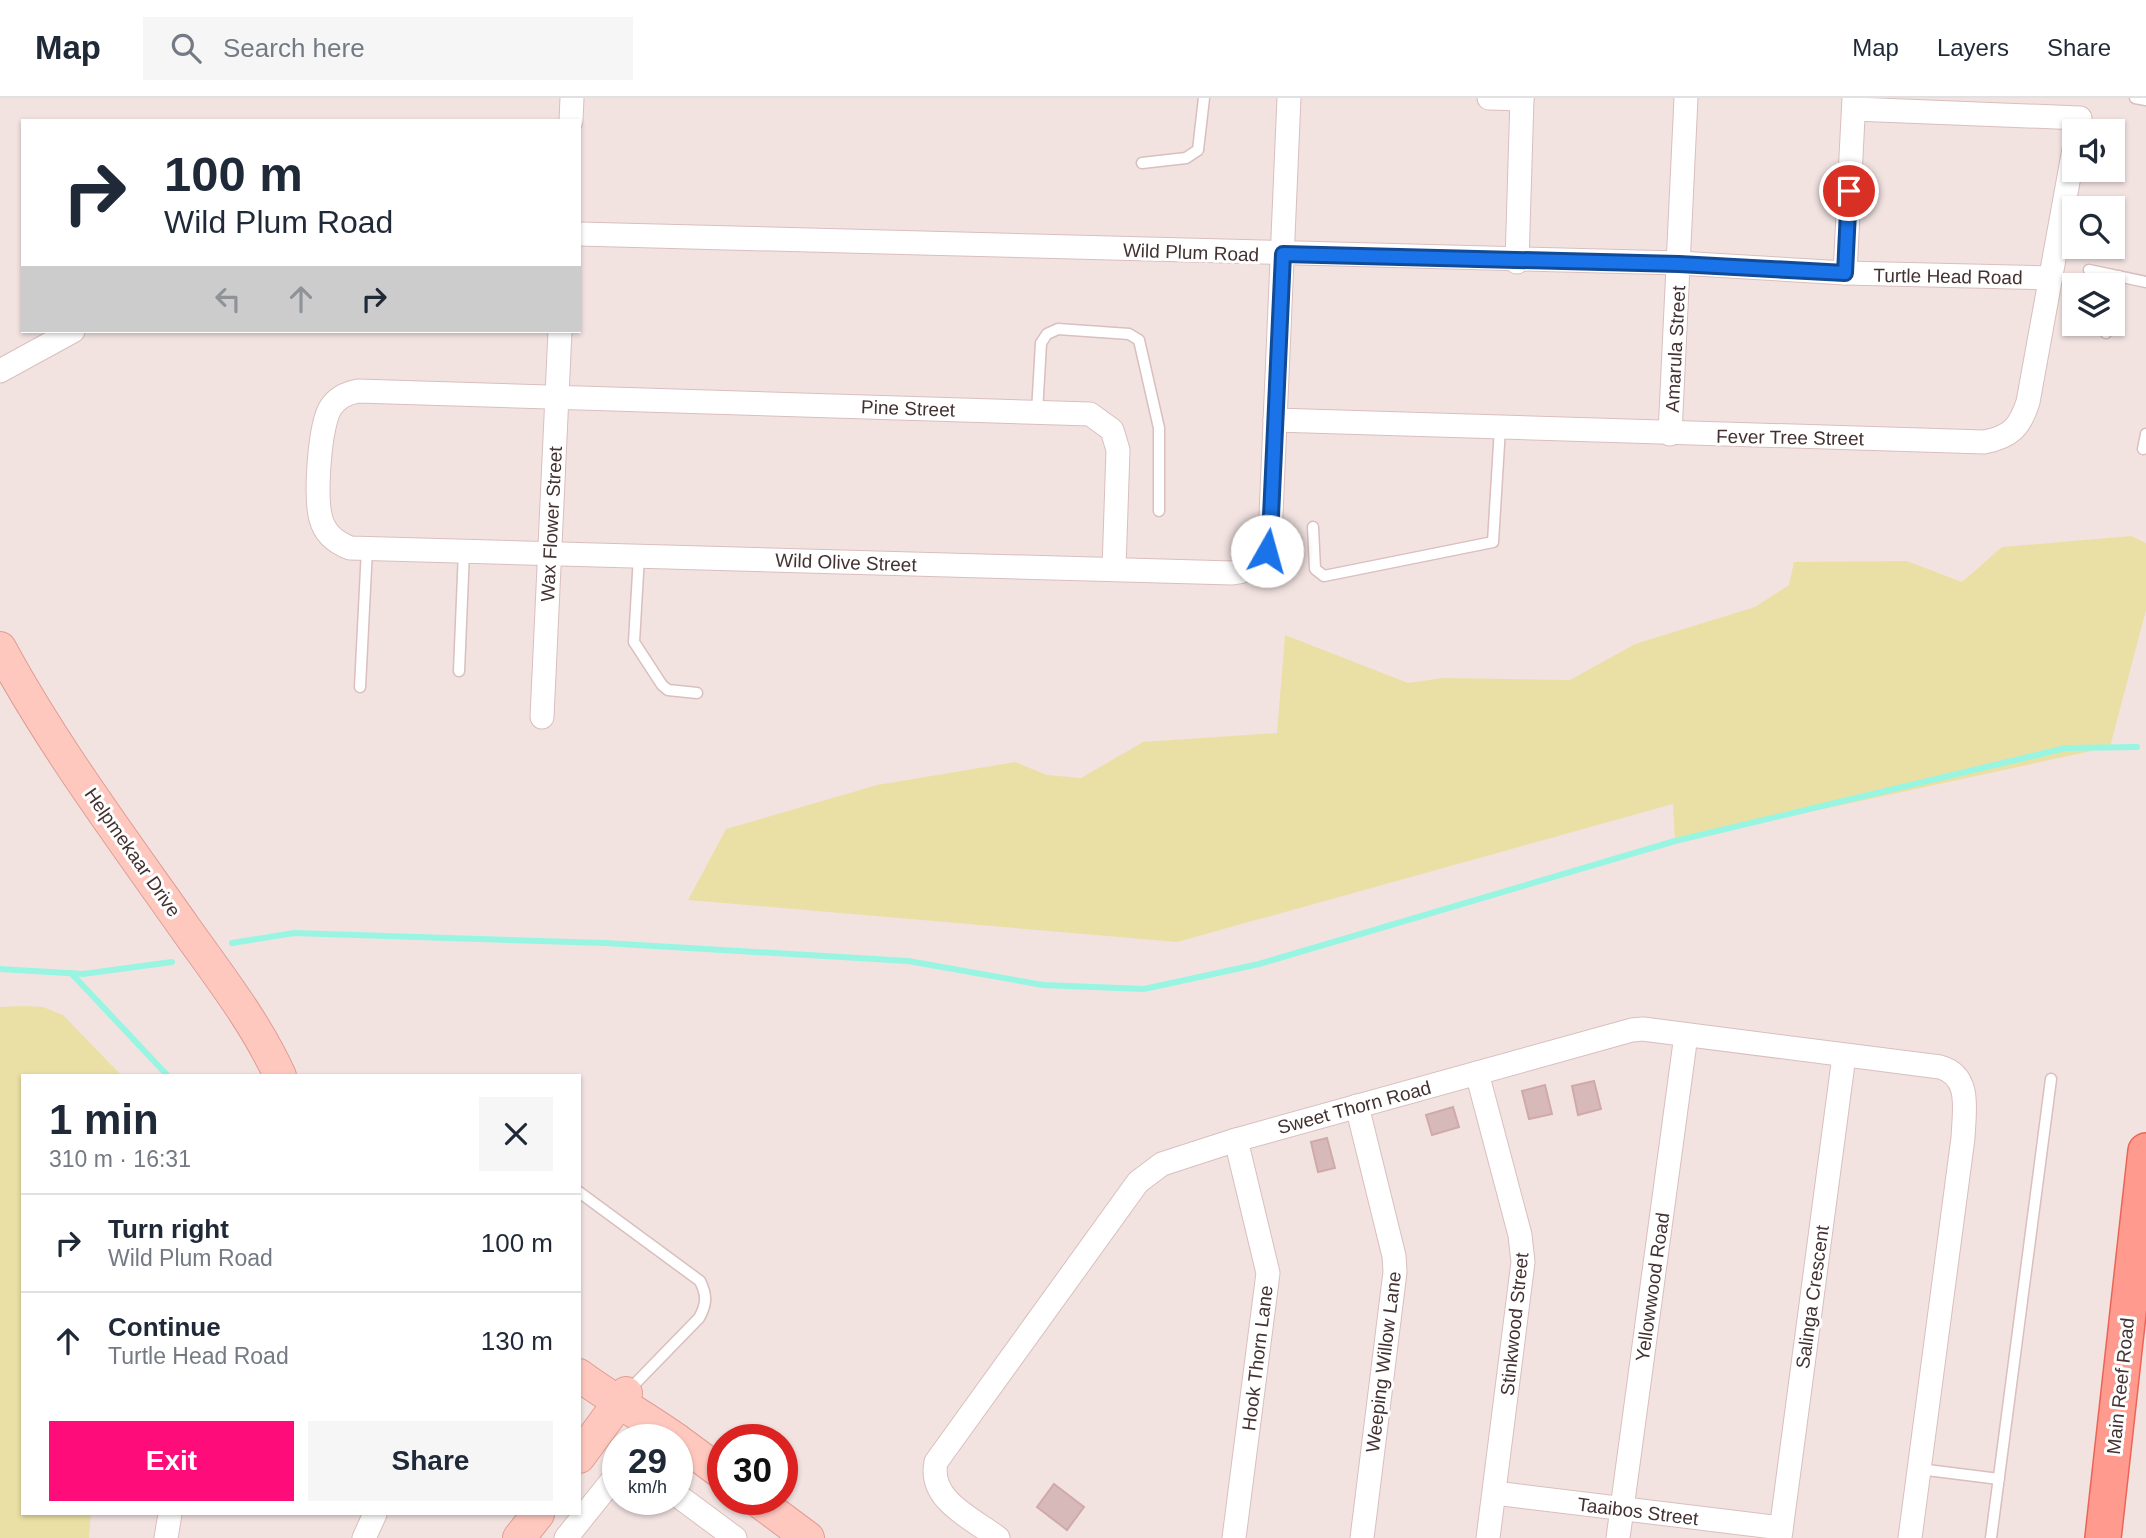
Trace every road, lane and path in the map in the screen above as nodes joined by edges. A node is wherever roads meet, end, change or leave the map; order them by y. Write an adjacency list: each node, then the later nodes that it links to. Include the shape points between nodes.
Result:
1 (572, 98): 11 (street)
2 (1204, 98): 12 (lane, via 1198,150 1186,159)
3 (1289, 98): 15 (street, Wild Olive Street)
4 (1489, 98): 5 (street)
5 (1522, 98): 16 (street)
6 (1686, 98): 17 (street)
7 (2135, 98): 8 (lane)
8 (2146, 100)
9 (1854, 104): 10 (street); 19 (street)
10 (2080, 116)
11 (571, 119)
12 (1142, 163)
13 (2068, 182): 22 (street, Fever Tree Street)
14 (581, 234): 15 (street, Wild Plum Road)
15 (1283, 254): 16 (street, Wild Plum Road); 29 (street, Wild Olive Street)
16 (1517, 262): 17 (street, Wild Plum Road)
17 (1679, 264): 19 (street, Turtle Head Road); 31 (street, Amarula Street)
18 (2089, 270): 20 (lane)
19 (1845, 273): 22 (street, Turtle Head Road)
20 (2104, 273)
21 (2125, 277): 23 (lane)
22 (2050, 278): 31 (street, Fever Tree Street, via 2025,411 2014,432 1999,439)
23 (2146, 282)
24 (69, 333): 26 (street)
25 (560, 333): 27 (street, Wax Flower Street)
26 (0, 371)
27 (557, 397): 28 (street, Pine Street); 36 (street, Wild Olive Street, via 358,391 338,400 323,427 321,521 338,543); 38 (street, Wax Flower Street)
28 (1037, 412): 34 (lane, via 1041,343 1047,334 1058,329 1129,334 1139,340 1159,428); 40 (street, Pine Street, via 1090,414 1112,429 1118,450)
29 (1275, 420): 30 (street, Fever Tree Street); 40 (street, Wild Olive Street, via 1270,538 1256,566 1232,573)
30 (1500, 428): 31 (street, Fever Tree Street); 35 (lane, via 1493,542 1324,576 1315,569)
31 (1670, 434)
32 (2146, 434): 33 (lane)
33 (2143, 449)
34 (1159, 511)
35 (1313, 527)
36 (367, 549): 37 (street, Wild Olive Street); 43 (lane)
37 (464, 551): 38 (street, Wild Olive Street); 42 (lane)
38 (549, 554): 39 (street, Wild Olive Street); 45 (street, Wax Flower Street)
39 (639, 556): 40 (street, Wild Olive Street); 44 (lane, via 634,642 668,690)
40 (1114, 569)
41 (0, 648): 48 (street, Helpmekaar Drive)
42 (458, 671)
43 (360, 687)
44 (697, 692)
45 (542, 717)
46 (1686, 1035): 47 (street, Sweet Thorn Road); 49 (street, Sweet Thorn Road, via 1632,1030); 66 (street, Yellowwood Road)
47 (1844, 1056): 61 (street, Sweet Thorn Road, via 1949,1070 1964,1093 1963,1138); 71 (street, Salinga Crescent)
48 (275, 1064): 50 (street, Helpmekaar Drive)
49 (1477, 1073): 52 (street, Sweet Thorn Road); 64 (street, Stinkwood Street, via 1523,1253)
50 (290, 1074)
51 (2051, 1079): 62 (lane)
52 (1357, 1105): 53 (street, Sweet Thorn Road); 80 (street, Weeping Willow Lane, via 1395,1272)
53 (1236, 1140): 78 (street, Sweet Thorn Road, via 1162,1164 1138,1182 936,1462 934,1480 941,1496); 79 (street, Hook Thorn Lane, via 1268,1273)
54 (2146, 1152): 85 (main road, Main Reef Road)
55 (581, 1193): 58 (lane, via 700,1281 706,1293 699,1318)
56 (581, 1360): 58 (street)
57 (581, 1376): 58 (street)
58 (622, 1399): 59 (street); 60 (street)
59 (654, 1424)
60 (581, 1454)
61 (1919, 1469): 62 (lane); 83 (street)
62 (1999, 1479): 84 (lane)
63 (602, 1493): 75 (street)
64 (1495, 1493): 66 (street, Taaibos Street); 81 (street, Stinkwood Street)
65 (693, 1507): 76 (street)
66 (1623, 1510): 71 (street, Taaibos Street); 82 (street, Yellowwood Road)
67 (170, 1515): 72 (street)
68 (375, 1515): 73 (street)
69 (537, 1515): 74 (street)
70 (777, 1515): 77 (street)
71 (1780, 1533)
72 (166, 1538)
73 (364, 1538)
74 (519, 1538)
75 (566, 1538)
76 (735, 1538)
77 (808, 1538)
78 (999, 1538)
79 (1234, 1538)
80 (1362, 1538)
81 (1488, 1538)
82 (1618, 1538)
83 (1910, 1538)
84 (1991, 1538)
85 (2104, 1538)

